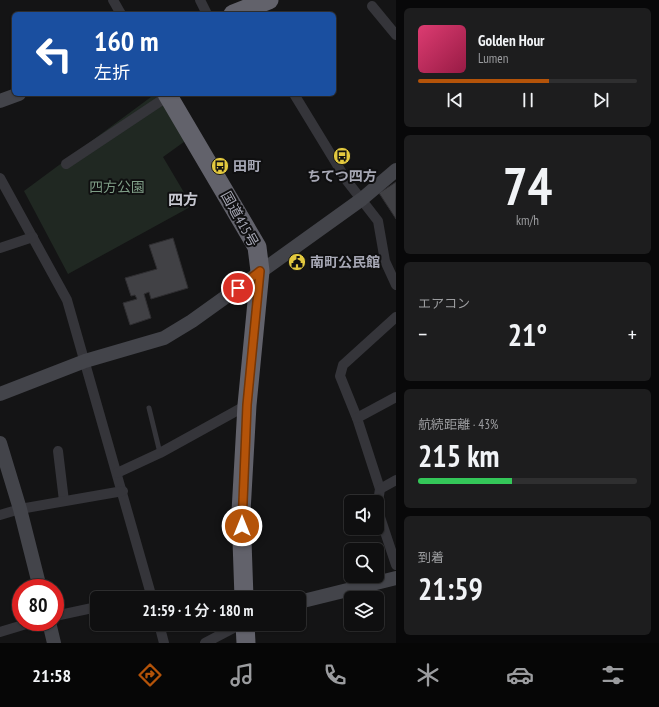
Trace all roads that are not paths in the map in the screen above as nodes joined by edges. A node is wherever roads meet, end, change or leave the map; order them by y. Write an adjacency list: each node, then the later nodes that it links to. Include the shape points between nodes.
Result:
1 (113, 0): 5 (street)
2 (200, 0): 6 (street)
3 (269, 0): 7 (highway)
4 (372, 6): 8 (street)
5 (120, 12)
6 (207, 12)
7 (242, 12)
8 (396, 35)
9 (14, 96): 13 (street)
10 (166, 96): 14 (street)
11 (168, 96): 20 (highway, 国道415号, via 257,247)
12 (295, 96): 17 (street, via 347,181)
13 (0, 101)
14 (66, 164)
15 (396, 170): 17 (street)
16 (0, 178): 18 (street)
17 (362, 199): 20 (street); 21 (street, via 378,221 385,261)
18 (33, 237): 19 (street); 23 (street, via 67,300)
19 (0, 248)
20 (260, 271): 23 (street, via 192,321 164,338); 26 (highway, 国道415号)
21 (396, 285)
22 (396, 317): 28 (street, via 342,365 340,370 340,376)
23 (85, 361): 24 (street); 32 (street)
24 (0, 394)
25 (396, 397): 28 (street)
26 (247, 405): 31 (street); 43 (highway, 国道415号, via 241,512)
27 (149, 408): 31 (lane)
28 (357, 418): 34 (street)
29 (0, 443): 37 (street)
30 (58, 451): 36 (street)
31 (160, 453): 32 (street)
32 (117, 473): 35 (street)
33 (396, 480): 34 (street)
34 (380, 490): 39 (street, via 377,508)
35 (123, 491): 36 (street); 42 (street)
36 (64, 502): 37 (street)
37 (20, 509): 38 (street); 41 (street)
38 (0, 515)
39 (396, 565)
40 (396, 578): 44 (street)
41 (38, 579)
42 (151, 591)
43 (244, 591)
44 (306, 600)
45 (90, 608): 46 (street)
46 (64, 614)
47 (12, 628): 52 (street)
48 (51, 631): 53 (street)
49 (161, 631): 54 (street)
50 (228, 631): 55 (street)
51 (245, 631): 56 (highway)
52 (0, 632)
53 (54, 643)
54 (164, 643)
55 (205, 643)
56 (246, 643)

